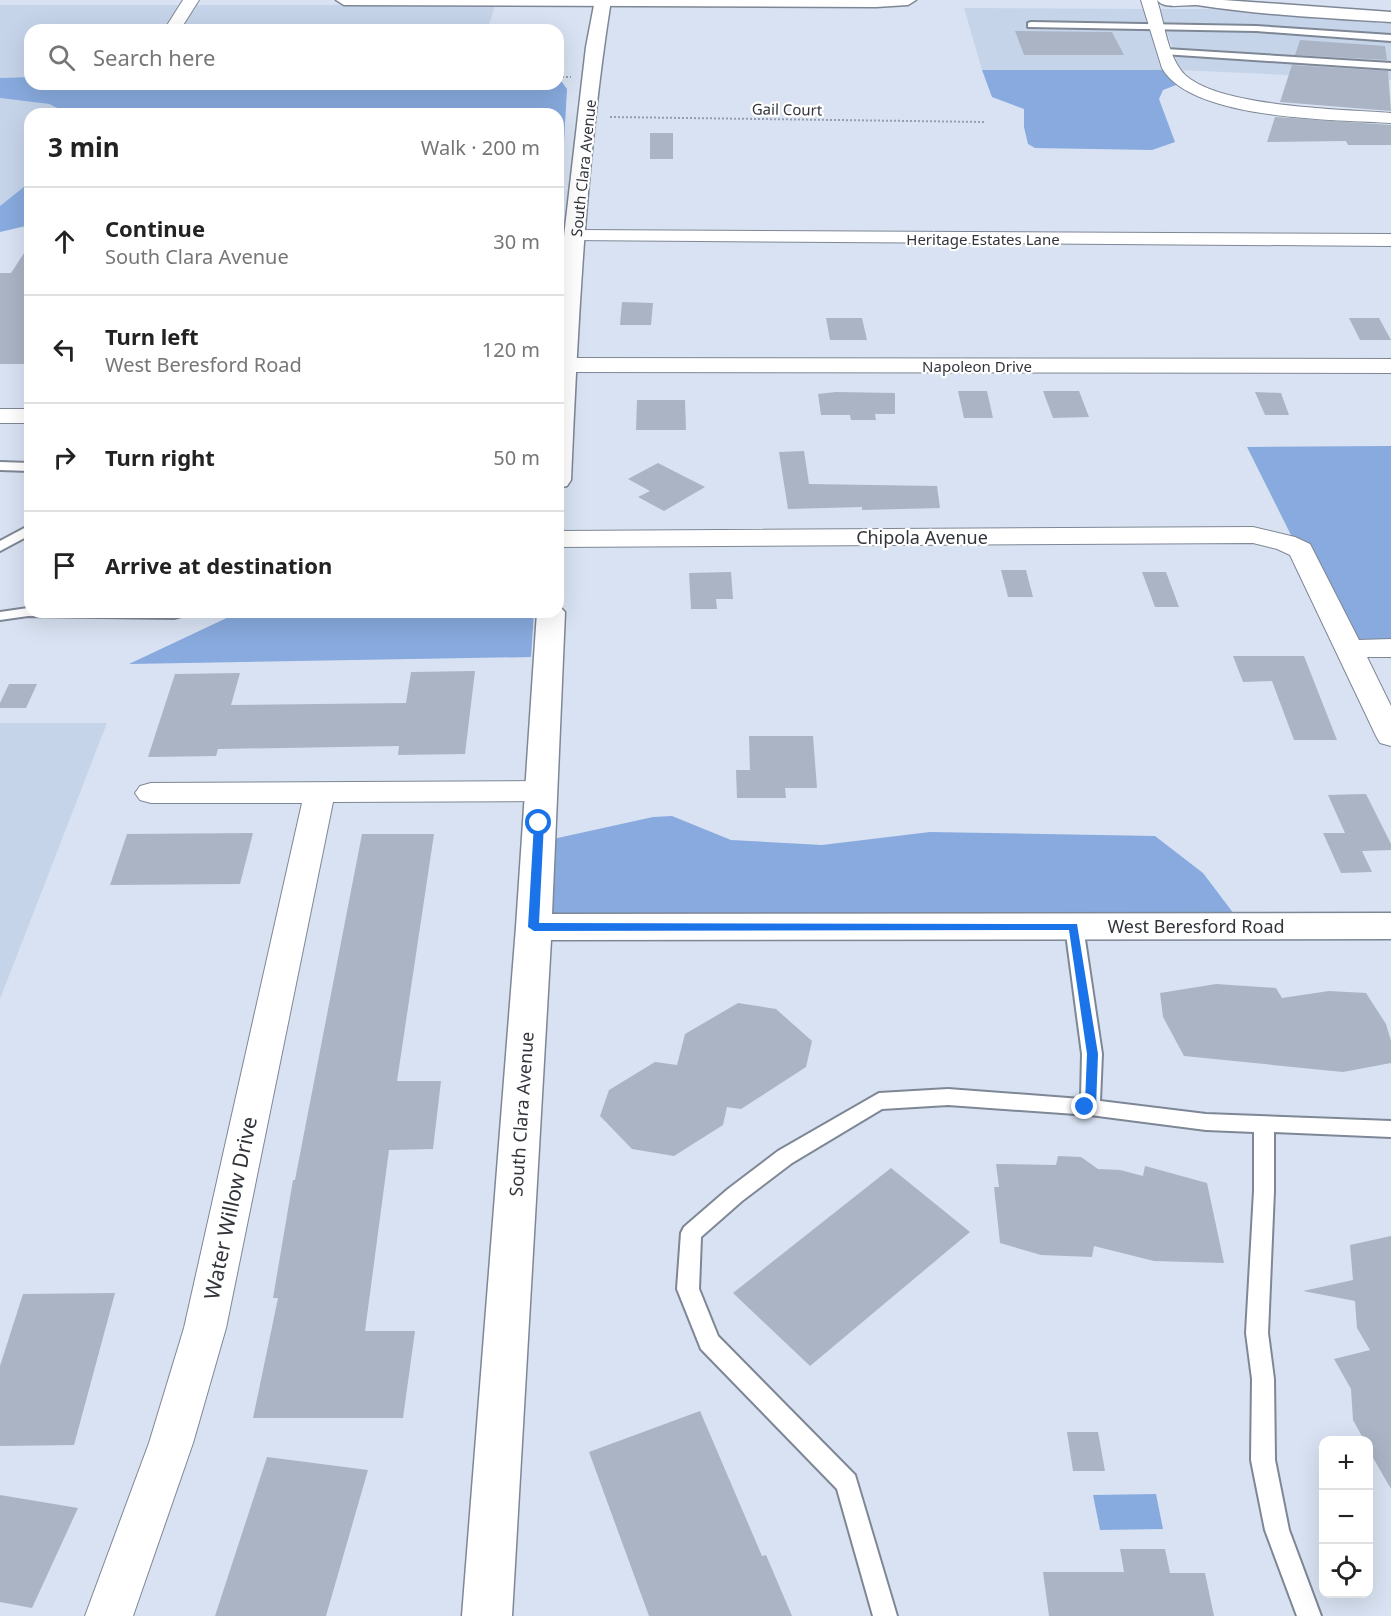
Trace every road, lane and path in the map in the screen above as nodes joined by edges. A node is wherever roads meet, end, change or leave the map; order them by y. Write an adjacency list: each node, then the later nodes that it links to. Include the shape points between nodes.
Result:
1 (191, 0): 11 (street)
2 (344, 0): 6 (main road)
3 (908, 0): 6 (main road)
4 (1149, 0): 13 (street)
5 (1165, 0): 7 (main road)
6 (603, 1): 17 (main road, South Clara Avenue)
7 (1204, 1): 8 (main road)
8 (1253, 4): 9 (main road); 10 (main road)
9 (1391, 9)
10 (1391, 16)
11 (176, 24)
12 (1031, 25): 13 (lane)
13 (1157, 25): 14 (lane); 15 (street)
14 (1391, 38)
15 (1166, 52): 16 (lane); 18 (street, via 1174,74 1184,84 1221,100)
16 (1391, 66)
17 (588, 117): 19 (path, Gail Court); 20 (main road, South Clara Avenue)
18 (1391, 118)
19 (985, 122)
20 (575, 236): 21 (street, Heritage Estates Lane); 22 (main road, South Clara Avenue)
21 (1391, 240)
22 (564, 355)
23 (564, 366): 24 (street, Napoleon Drive)
24 (1391, 366)
25 (0, 416): 26 (street)
26 (24, 416)
27 (0, 466): 28 (lane)
28 (24, 467)
29 (24, 533): 31 (lane)
30 (564, 539): 36 (street, Chipola Avenue, via 1252,535 1301,550)
31 (0, 547)
32 (24, 613): 33 (lane)
33 (0, 616)
34 (551, 618): 38 (main road, South Clara Avenue)
35 (1391, 648): 36 (street)
36 (1348, 649): 37 (street)
37 (1391, 736)
38 (541, 791): 39 (street); 43 (main road, South Clara Avenue)
39 (320, 792): 40 (street); 47 (street, Water Willow Drive, via 205,1328 171,1443)
40 (152, 793)
41 (1074, 926): 42 (main road, West Beresford Road); 43 (main road, West Beresford Road); 44 (lane, via 1092,1054)
42 (1391, 926)
43 (534, 927): 48 (main road, South Clara Avenue)
44 (1090, 1107): 45 (lane, via 1206,1122); 49 (lane, via 948,1097 879,1101 785,1157 692,1233 688,1289 709,1342 847,1484)
45 (1264, 1124): 46 (lane); 50 (lane, via 1257,1333 1263,1379 1263,1460 1277,1530)
46 (1391, 1129)
47 (109, 1616)
48 (487, 1616)
49 (885, 1616)
50 (1309, 1616)

